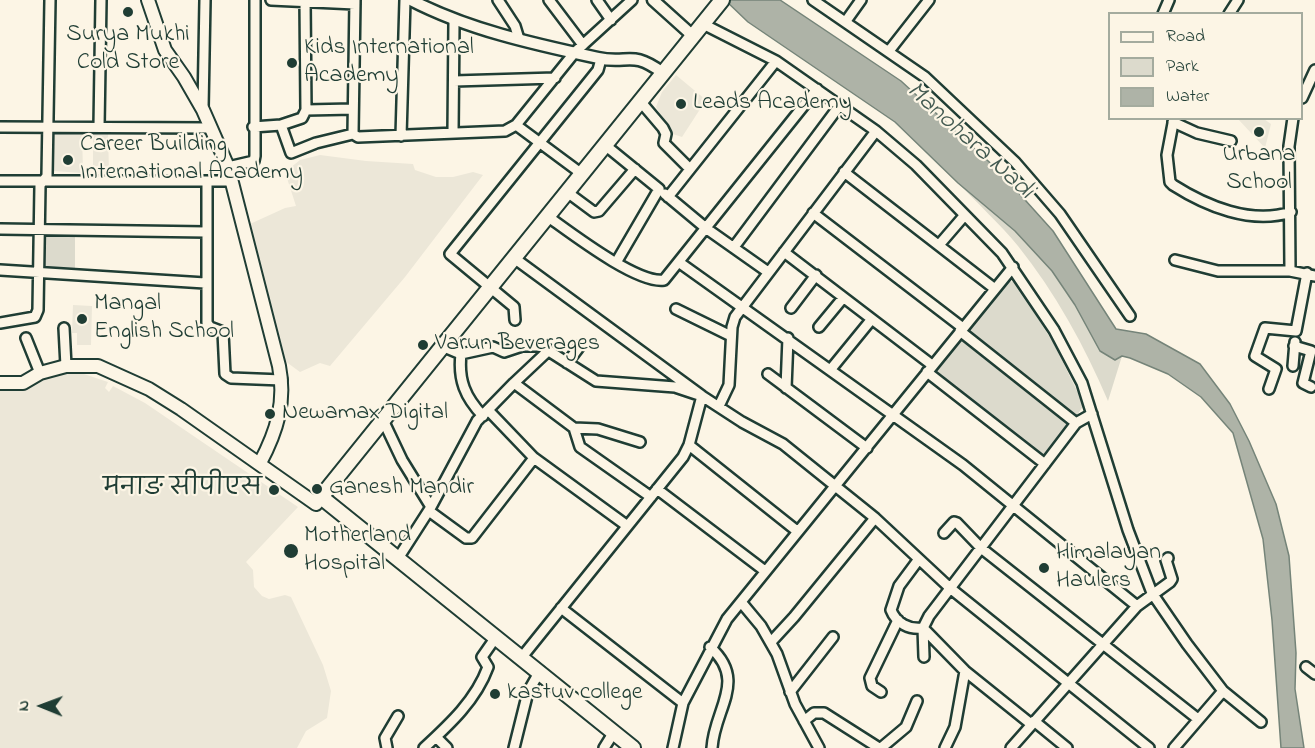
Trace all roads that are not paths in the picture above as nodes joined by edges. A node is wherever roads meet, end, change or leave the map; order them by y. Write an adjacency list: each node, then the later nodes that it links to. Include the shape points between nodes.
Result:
1 (50, 0): 46 (street)
2 (101, 0): 48 (street)
3 (148, 0): 39 (main road, via 165,50)
4 (205, 0): 39 (street)
5 (255, 0): 47 (street)
6 (271, 0): 17 (street)
7 (405, 0): 53 (street)
8 (498, 0): 25 (street)
9 (549, 0): 26 (street)
10 (597, 0): 20 (street)
11 (632, 0): 20 (street)
12 (653, 0): 24 (street)
13 (722, 0): 21 (main road)
14 (813, 0): 22 (street)
15 (861, 0): 22 (street)
16 (929, 0): 27 (street)
17 (305, 1): 19 (street); 40 (street)
18 (417, 1): 23 (street)
19 (355, 2): 38 (street)
20 (611, 20): 26 (street)
21 (705, 21): 24 (main road); 29 (street)
22 (846, 21): 27 (street)
23 (454, 22): 25 (street); 33 (street)
24 (693, 36): 31 (main road)
25 (519, 39): 26 (street)
26 (579, 49): 28 (street); 32 (street)
27 (889, 51): 98 (street, via 952,100 1049,199)
28 (601, 59): 31 (street, via 635,58); 55 (street, via 598,70)
29 (776, 61): 34 (street); 59 (street)
30 (1315, 70): 35 (street)
31 (663, 73): 36 (main road)
32 (555, 78): 33 (street); 44 (street)
33 (454, 81): 51 (street)
34 (817, 88): 37 (street); 75 (street)
35 (1308, 94)
36 (640, 101): 56 (main road); 59 (street, via 663,128 664,143)
37 (840, 105): 50 (street); 78 (street)
38 (353, 109): 40 (street); 52 (street)
39 (203, 110): 49 (main road)
40 (306, 110): 43 (street, via 302,118)
41 (1174, 120): 54 (street, via 1197,133); 69 (street, via 1167,155 1173,185 1209,204 1241,214)
42 (1293, 120): 69 (street, via 1289,153)
43 (280, 125): 47 (street); 52 (street, via 291,153)
44 (516, 125): 51 (street, via 505,131); 55 (street)
45 (0, 127): 46 (street)
46 (48, 127): 48 (street); 64 (street)
47 (253, 127): 57 (street, via 254,161)
48 (99, 128): 49 (street)
49 (210, 128): 57 (main road)
50 (876, 131): 60 (street); 72 (street)
51 (453, 132): 53 (street)
52 (353, 134): 53 (street)
53 (401, 136)
54 (1231, 141)
55 (539, 142): 61 (street); 92 (street, via 450,254)
56 (605, 145): 58 (street); 61 (main road)
57 (228, 167): 63 (main road)
58 (635, 169): 66 (street); 67 (street, via 599,211 594,212)
59 (690, 169): 68 (street)
60 (844, 172): 70 (street); 77 (street)
61 (582, 174): 67 (main road)
62 (0, 181): 64 (street)
63 (232, 181): 65 (street); 122 (main road)
64 (44, 182): 65 (street); 74 (street, via 40,185)
65 (207, 182): 76 (street)
66 (659, 189): 68 (street); 82 (street)
67 (567, 192): 71 (main road)
68 (668, 197): 75 (street)
69 (1291, 212): 86 (street)
70 (813, 213): 79 (street); 104 (street)
71 (547, 216): 80 (main road); 82 (street)
72 (964, 216): 77 (street); 84 (street)
73 (0, 229): 74 (street)
74 (39, 229): 76 (street); 87 (street)
75 (707, 229): 78 (street); 83 (street)
76 (206, 232): 91 (street)
77 (939, 245): 93 (street)
78 (734, 247): 88 (street)
79 (784, 252): 88 (street); 90 (street)
80 (514, 258): 92 (main road); 128 (street)
81 (1175, 260): 86 (street, via 1218,271)
82 (616, 261): 83 (street, via 653,282 664,280)
83 (680, 262): 95 (street)
84 (1013, 267): 93 (street); 132 (street, via 1070,357)
85 (0, 270): 87 (street)
86 (1290, 271): 89 (street)
87 (40, 272): 91 (street); 101 (street, via 35,317)
88 (768, 272): 95 (street)
89 (1311, 274): 105 (street)
90 (816, 275): 94 (street); 96 (street)
91 (205, 283): 122 (street, via 207,323 224,332 225,374 231,378)
92 (489, 287): 99 (street, via 514,307); 109 (main road)
93 (995, 289): 104 (street)
94 (843, 298): 100 (street); 102 (street)
95 (743, 305): 106 (street, via 735,317); 108 (street)
96 (791, 308)
97 (676, 309): 106 (street)
98 (1130, 316)
99 (515, 320)
100 (870, 320): 118 (street); 119 (street)
101 (0, 323)
102 (819, 327)
103 (64, 328): 116 (street)
104 (962, 330): 118 (street); 134 (street)
105 (1296, 331): 111 (street); 127 (street, via 1264,328 1262,332 1255,356 1276,369)
106 (731, 336): 129 (street, via 729,385)
107 (26, 338): 120 (street)
108 (788, 338): 119 (street); 126 (street)
109 (442, 346): 114 (street); 133 (main road)
110 (579, 346): 115 (street)
111 (1294, 346): 113 (street); 117 (street)
112 (549, 350): 114 (street, via 532,344 508,352 493,347); 115 (street); 124 (street)
113 (1313, 351): 125 (street, via 1303,383)
114 (461, 354): 130 (street, via 465,394)
115 (567, 363): 128 (street, via 596,381 675,387)
116 (66, 366): 120 (main road); 140 (main road, via 98,366 148,389)
117 (1293, 366)
118 (930, 368): 131 (street); 141 (street)
119 (831, 369): 131 (street)
120 (40, 373): 123 (main road, via 23,383)
121 (768, 374): 126 (street)
122 (282, 380): 140 (main road, via 277,430)
123 (0, 383)
124 (514, 383): 130 (street); 135 (street)
125 (1311, 387)
126 (786, 388): 138 (street)
127 (1269, 389)
128 (702, 396): 129 (street); 137 (street)
129 (720, 406): 142 (street, via 783,444)
130 (486, 413): 139 (street); 146 (street, via 477,421)
131 (893, 414): 138 (street); 145 (street)
132 (1092, 414): 134 (street); 157 (street)
133 (382, 420): 144 (main road); 146 (street)
134 (1076, 423): 141 (street)
135 (574, 428): 136 (street, via 590,428); 143 (street, via 580,447)
136 (640, 442)
137 (689, 445): 143 (street); 149 (street)
138 (867, 448): 142 (street)
139 (534, 458): 146 (street, via 472,538 466,538); 148 (street)
140 (260, 463): 144 (main road, via 316,504)
141 (1045, 464): 145 (street)
142 (836, 486): 147 (street); 149 (street)
143 (654, 493): 148 (street); 155 (street)
144 (321, 497): 154 (main road)
145 (1014, 506): 151 (street); 159 (street)
146 (430, 509): 154 (street)
147 (875, 518): 153 (street); 165 (street)
148 (626, 525): 160 (street)
149 (797, 531): 155 (street)
150 (944, 533): 151 (street, via 957,523)
151 (981, 548): 156 (street); 166 (street)
152 (1168, 558): 157 (street, via 1172,579)
153 (919, 559): 156 (street); 161 (street, via 899,586 892,606 891,613)
154 (397, 560): 163 (main road)
155 (765, 571): 158 (street)
156 (950, 588): 162 (street); 174 (street)
157 (1152, 592): 159 (street); 175 (street)
158 (741, 602): 165 (street); 167 (street)
159 (1137, 606): 166 (street)
160 (561, 608): 168 (street); 179 (street)
161 (898, 620): 162 (street, via 915,630); 177 (street, via 870,678 872,686)
162 (922, 628): 169 (street); 172 (street)
163 (496, 637): 168 (main road); 186 (street, via 482,657 488,667 483,681 468,704)
164 (833, 637): 176 (street)
165 (771, 642): 176 (street)
166 (1104, 645): 174 (street); 181 (street)
167 (710, 647): 179 (street); 194 (street, via 727,670 730,683 713,733)
168 (522, 657): 171 (main road)
169 (924, 657)
170 (1306, 667): 173 (street)
171 (540, 670): 185 (main road); 190 (street, via 528,692)
172 (965, 671): 184 (street); 197 (street, via 955,727)
173 (1315, 674)
174 (1068, 684): 184 (street); 200 (street)
175 (1223, 690): 181 (street); 183 (street)
176 (790, 692): 182 (street)
177 (881, 692)
178 (917, 701): 196 (street, via 906,727)
179 (683, 703): 193 (street)
180 (398, 716): 187 (street, via 385,738)
181 (1198, 719): 201 (street)
182 (804, 721): 195 (street); 196 (street, via 814,713 824,713)
183 (1261, 722)
184 (1032, 723): 198 (street); 199 (street)
185 (614, 732): 191 (street); 192 (main road)
186 (436, 737): 188 (street); 189 (street)
187 (387, 748)
188 (424, 748)
189 (447, 748)
190 (514, 748)
191 (604, 748)
192 (633, 748)
193 (673, 748)
194 (712, 748)
195 (819, 748)
196 (880, 748)
197 (945, 748)
198 (1011, 748)
199 (1067, 748)
200 (1149, 748)
201 (1174, 748)

